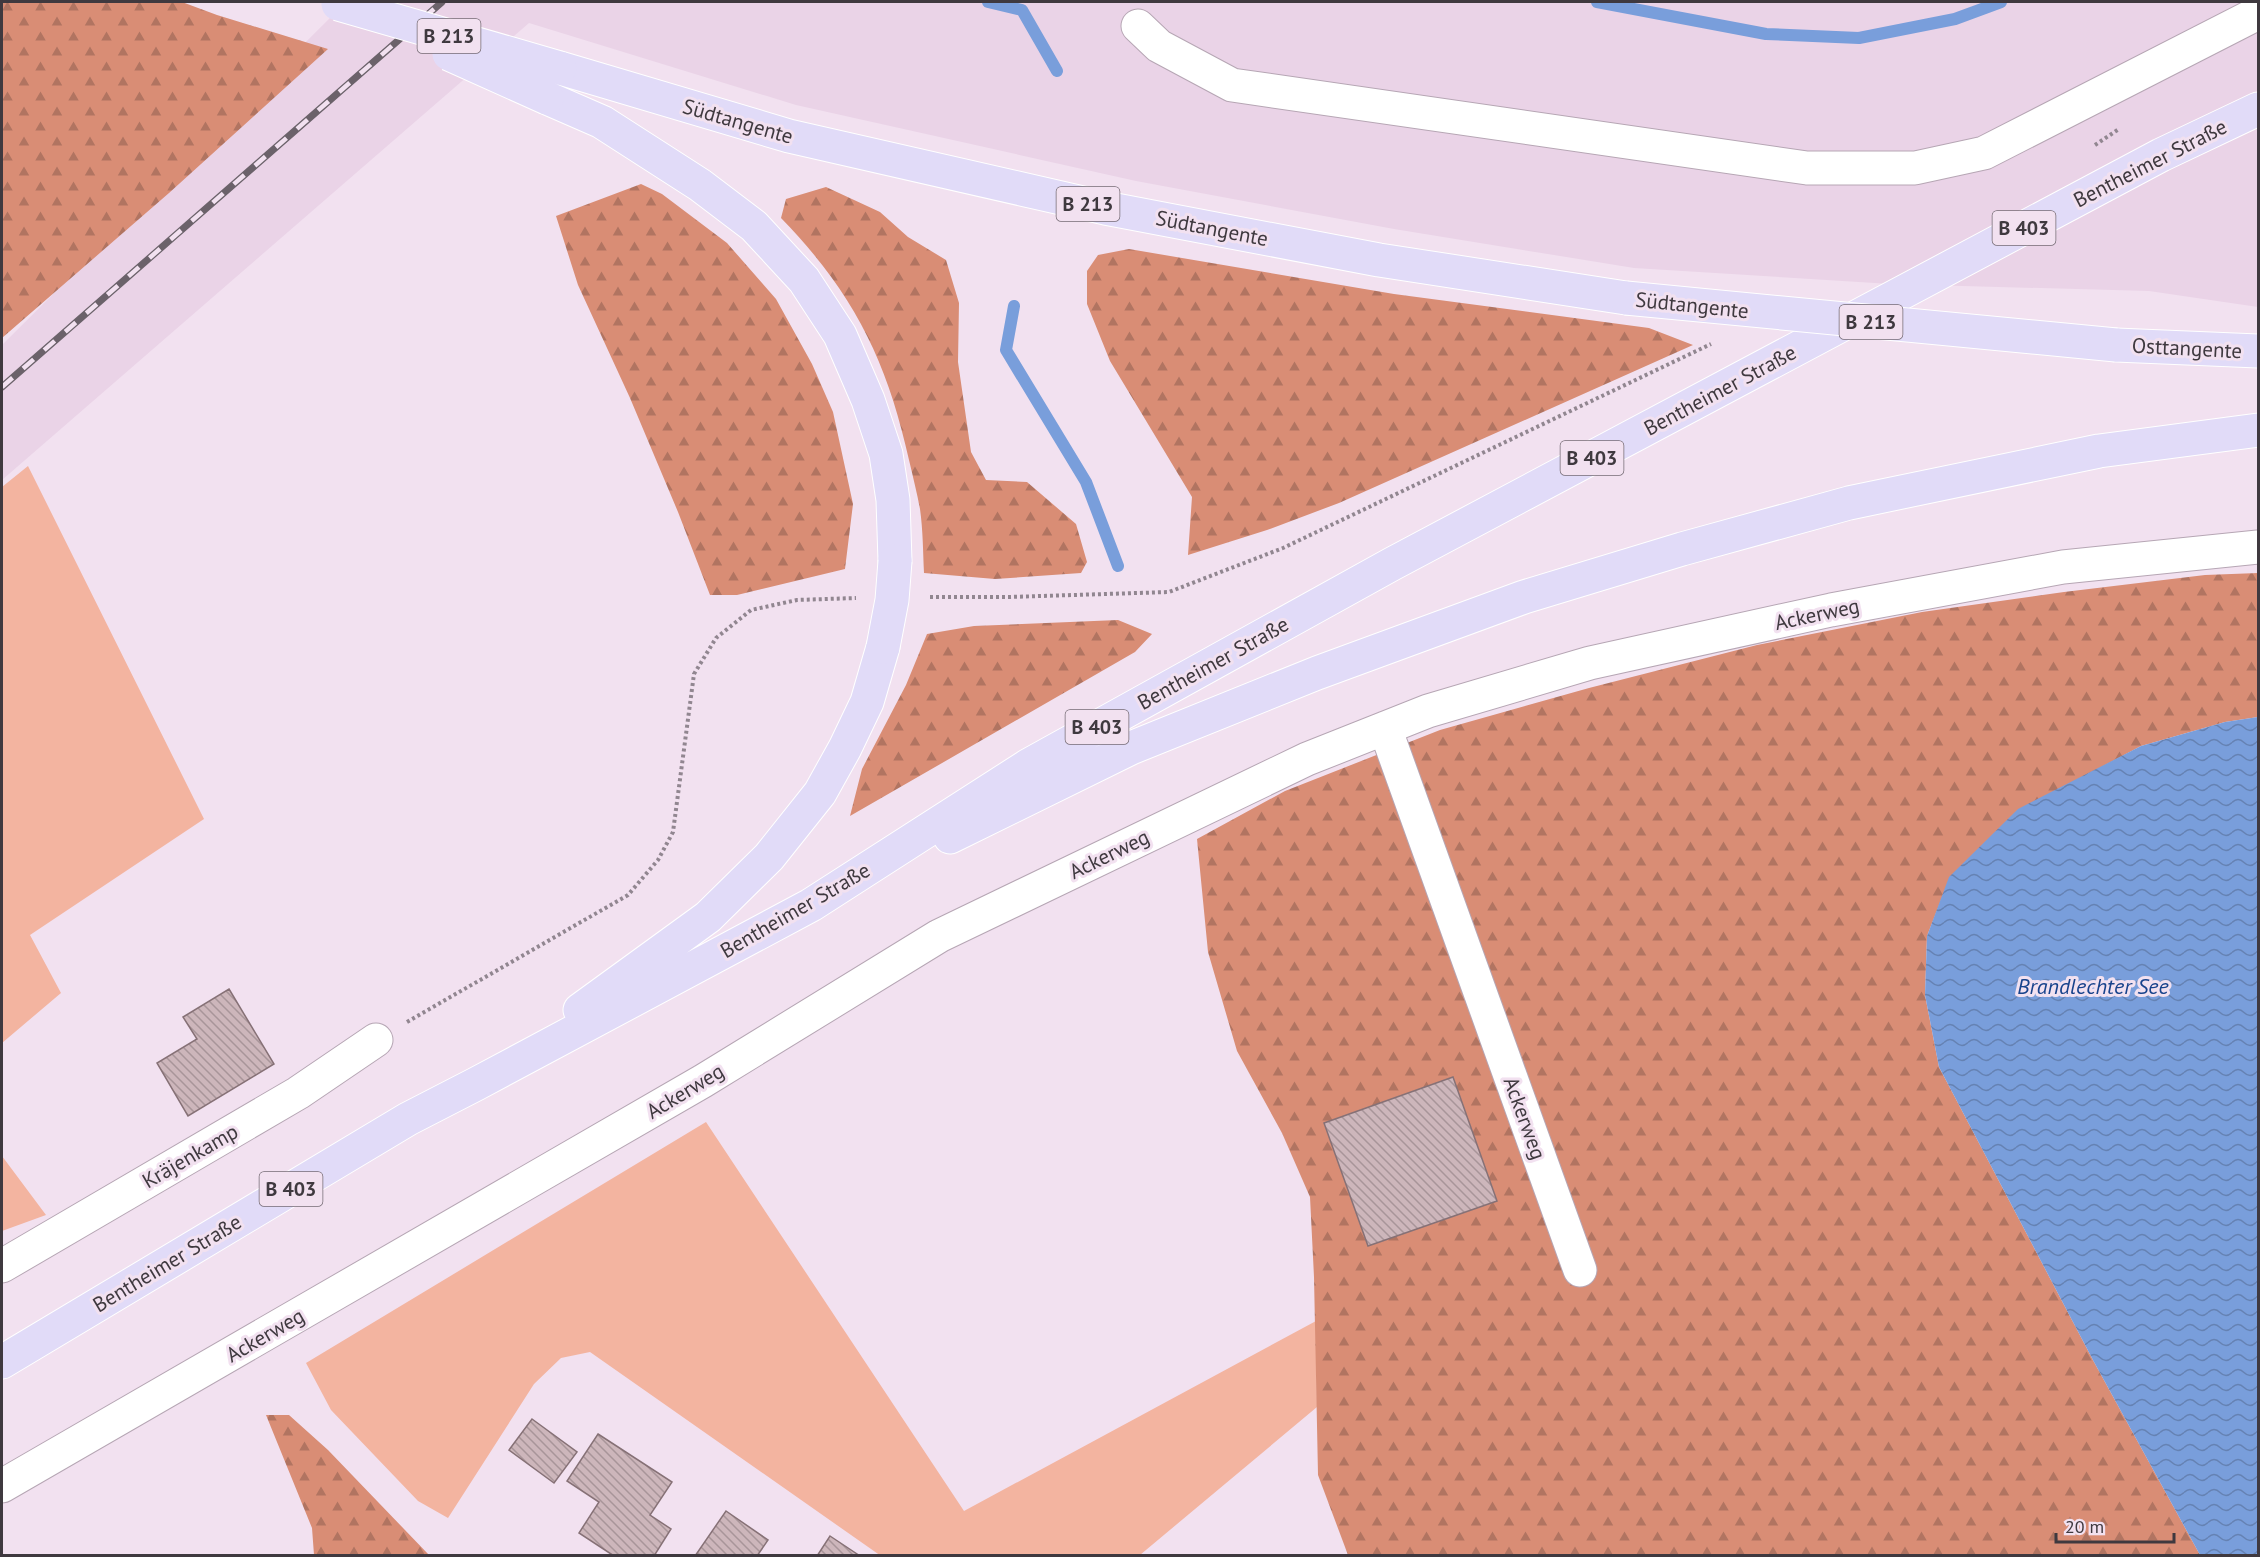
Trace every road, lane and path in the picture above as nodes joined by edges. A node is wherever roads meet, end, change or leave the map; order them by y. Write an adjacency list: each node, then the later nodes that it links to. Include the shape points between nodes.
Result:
1 (333, 3): 8 (main road, Südtangente / B 213, bridge, via 789,136 1105,208 1379,260 1626,298); 17 (main road, bridge, via 602,122 700,185 754,226 804,280 840,335 886,454 893,500 895,561 883,647 867,702 820,792 769,857 708,917)
2 (2259, 13): 3 (street, via 1984,153 1915,168 1807,168 1232,85 1159,46)
3 (1138, 26)
4 (2259, 109): 15 (main road, Bentheimer Straße / B 403, via 2161,155 1392,564 1029,765)
5 (2127, 123): 6 (path)
6 (2090, 148)
7 (1716, 342): 12 (path, via 1283,548 1169,592)
8 (2116, 345): 9 (main road, Osttangente / B 213)
9 (2259, 351)
10 (2259, 430): 15 (main road, via 2099,451 1849,503 1524,597 1317,673 1131,748)
11 (2259, 548): 14 (street, Ackerweg, via 2063,567 1832,610 1590,663 1428,711)
12 (929, 597)
13 (863, 598): 16 (path, via 797,600 751,610 716,638 694,674 673,832 658,860 628,895)
14 (1385, 728): 19 (street, Ackerweg); 21 (street, Ackerweg, via 1307,759 939,936 703,1081)
15 (811, 905): 17 (main road, Bentheimer Straße / B 403)
16 (376, 1041): 18 (street, Kräjenkamp, via 298,1093)
17 (476, 1084): 20 (main road, Bentheimer Straße / B 403, via 408,1119)
18 (2, 1266)
19 (1580, 1270)
20 (2, 1362)
21 (2, 1486)

